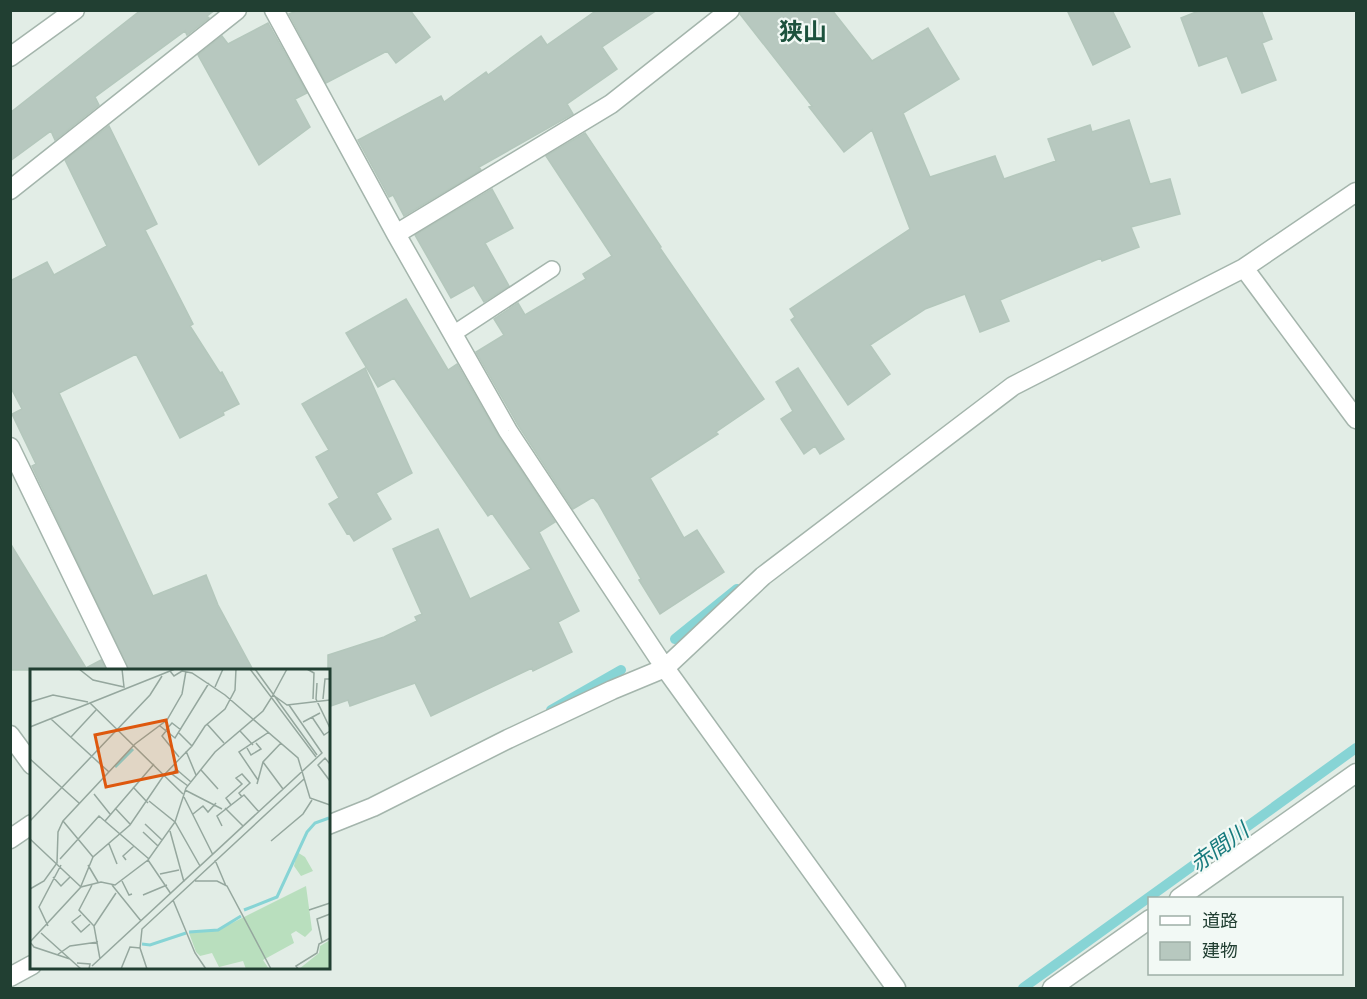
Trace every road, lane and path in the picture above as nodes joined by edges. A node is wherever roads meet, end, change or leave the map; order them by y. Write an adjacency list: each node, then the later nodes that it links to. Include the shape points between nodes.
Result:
1 (75, 10): 5 (street)
2 (237, 10): 6 (street)
3 (274, 10): 8 (street)
4 (730, 10): 8 (street, via 611,104)
5 (10, 57)
6 (10, 190)
7 (1356, 192): 9 (street)
8 (396, 234): 11 (street)
9 (1244, 268): 12 (street); 14 (street, via 1013,386 763,576)
10 (552, 269): 11 (lane)
11 (453, 334): 14 (street, via 508,431)
12 (1356, 420)
13 (10, 447): 15 (street)
14 (665, 668): 19 (street); 26 (street)
15 (118, 669)
16 (10, 735): 17 (street)
17 (30, 762)
18 (1356, 773): 22 (street)
19 (330, 824)
20 (30, 825): 21 (street)
21 (10, 839)
22 (1180, 897)
23 (1148, 920): 27 (street)
24 (30, 966): 25 (street)
25 (10, 977)
26 (896, 988)
27 (1052, 988)

